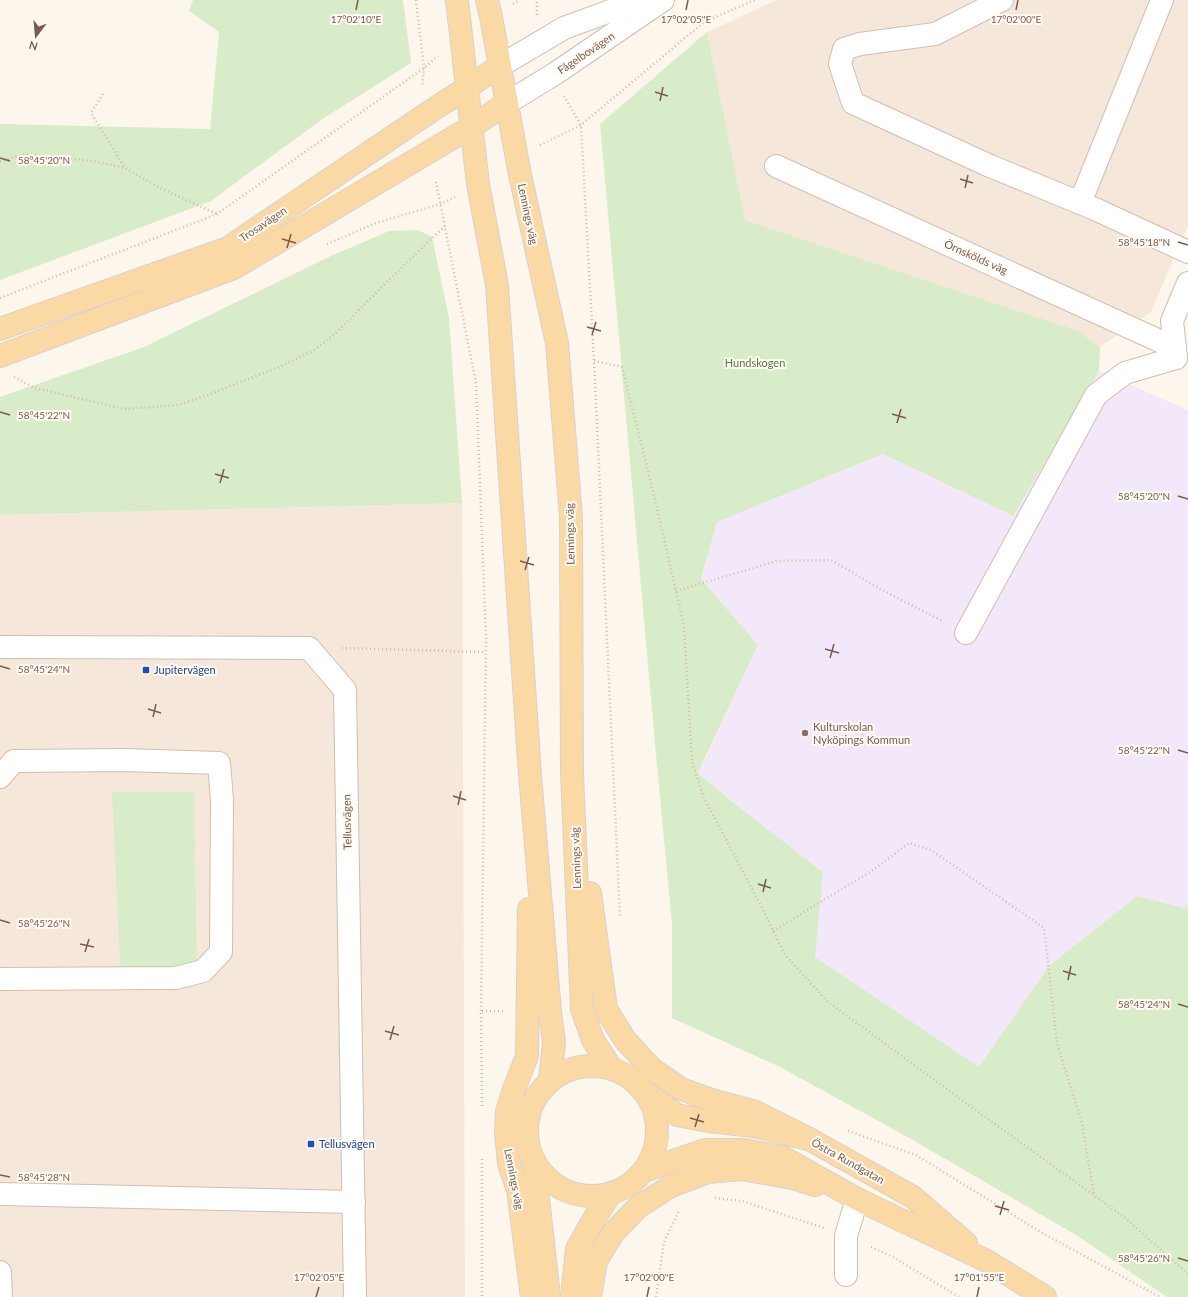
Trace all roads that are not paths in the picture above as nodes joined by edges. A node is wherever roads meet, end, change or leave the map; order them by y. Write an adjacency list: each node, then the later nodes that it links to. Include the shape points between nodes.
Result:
1 (457, 0): 8 (main road, Lennings väg)
2 (487, 0): 7 (main road, Lennings väg)
3 (640, 0): 7 (street, via 564,28)
4 (663, 0): 9 (street, Fågelbovägen)
5 (1002, 0): 12 (street, via 935,34 860,44 844,49 840,64 853,103 990,166)
6 (1162, 0): 12 (street)
7 (500, 66): 8 (main road, Trosavägen); 9 (main road, Lennings väg)
8 (467, 88): 10 (main road, Lennings väg); 15 (main road, Trosavägen, via 228,248)
9 (507, 104): 10 (main road, Trosavägen); 20 (main road, Lennings väg, via 557,343 571,517)
10 (472, 127): 16 (main road, Trosavägen, via 234,268); 21 (main road, Lennings väg, via 478,184 497,286)
11 (776, 166): 17 (street, Örnskölds väg)
12 (1080, 203): 13 (street)
13 (1188, 252)
14 (1188, 283): 17 (street, via 1172,321)
15 (0, 329)
16 (0, 356)
17 (1180, 358): 18 (street, via 1125,373 1096,396)
18 (966, 634)
19 (0, 647): 33 (street, Tellusvägen, via 309,648 345,690)
20 (572, 773): 24 (main road, Lennings väg, via 582,1010 593,1040); 27 (main road, via 606,1009 624,1040 652,1069 681,1089 753,1111)
21 (530, 775): 25 (main road, Lennings väg, via 554,1042); 39 (main road, Lennings väg, via 527,1056 506,1112 506,1132 509,1164 518,1190)
22 (0, 777): 23 (street, via 14,761 124,760 218,764 222,800 221,952 203,971 176,978)
23 (0, 980)
24 (611, 1068): 25 (main road, via 590,1066 569,1070); 26 (main road, via 630,1078)
25 (550, 1080): 28 (main road, via 536,1097 528,1117 527,1138)
26 (645, 1092): 27 (main road, Östra Rundgatan, via 676,1115 754,1126); 29 (main road, via 657,1122 656,1148)
27 (809, 1139): 34 (main road, Östra Rundgatan, via 913,1197)
28 (533, 1159): 30 (main road, via 544,1178 560,1188 576,1194 594,1196); 40 (main road, Lennings väg)
29 (644, 1171): 30 (main road, via 629,1185); 32 (main road, Östra Rundgatan, via 705,1150 743,1150 782,1157)
30 (611, 1193): 41 (main road, via 577,1249)
31 (0, 1194): 33 (street)
32 (857, 1199): 34 (main road, Östra Rundgatan); 36 (street, via 846,1236); 42 (main road, via 794,1178 741,1169 708,1172 671,1186 638,1207 613,1233 596,1261)
33 (354, 1202): 38 (street, Tellusvägen)
34 (984, 1260): 43 (main road, Östra Rundgatan)
35 (0, 1272): 37 (street)
36 (846, 1275)
37 (1, 1297)
38 (355, 1297)
39 (532, 1297)
40 (549, 1297)
41 (572, 1297)
42 (590, 1297)
43 (1045, 1297)

